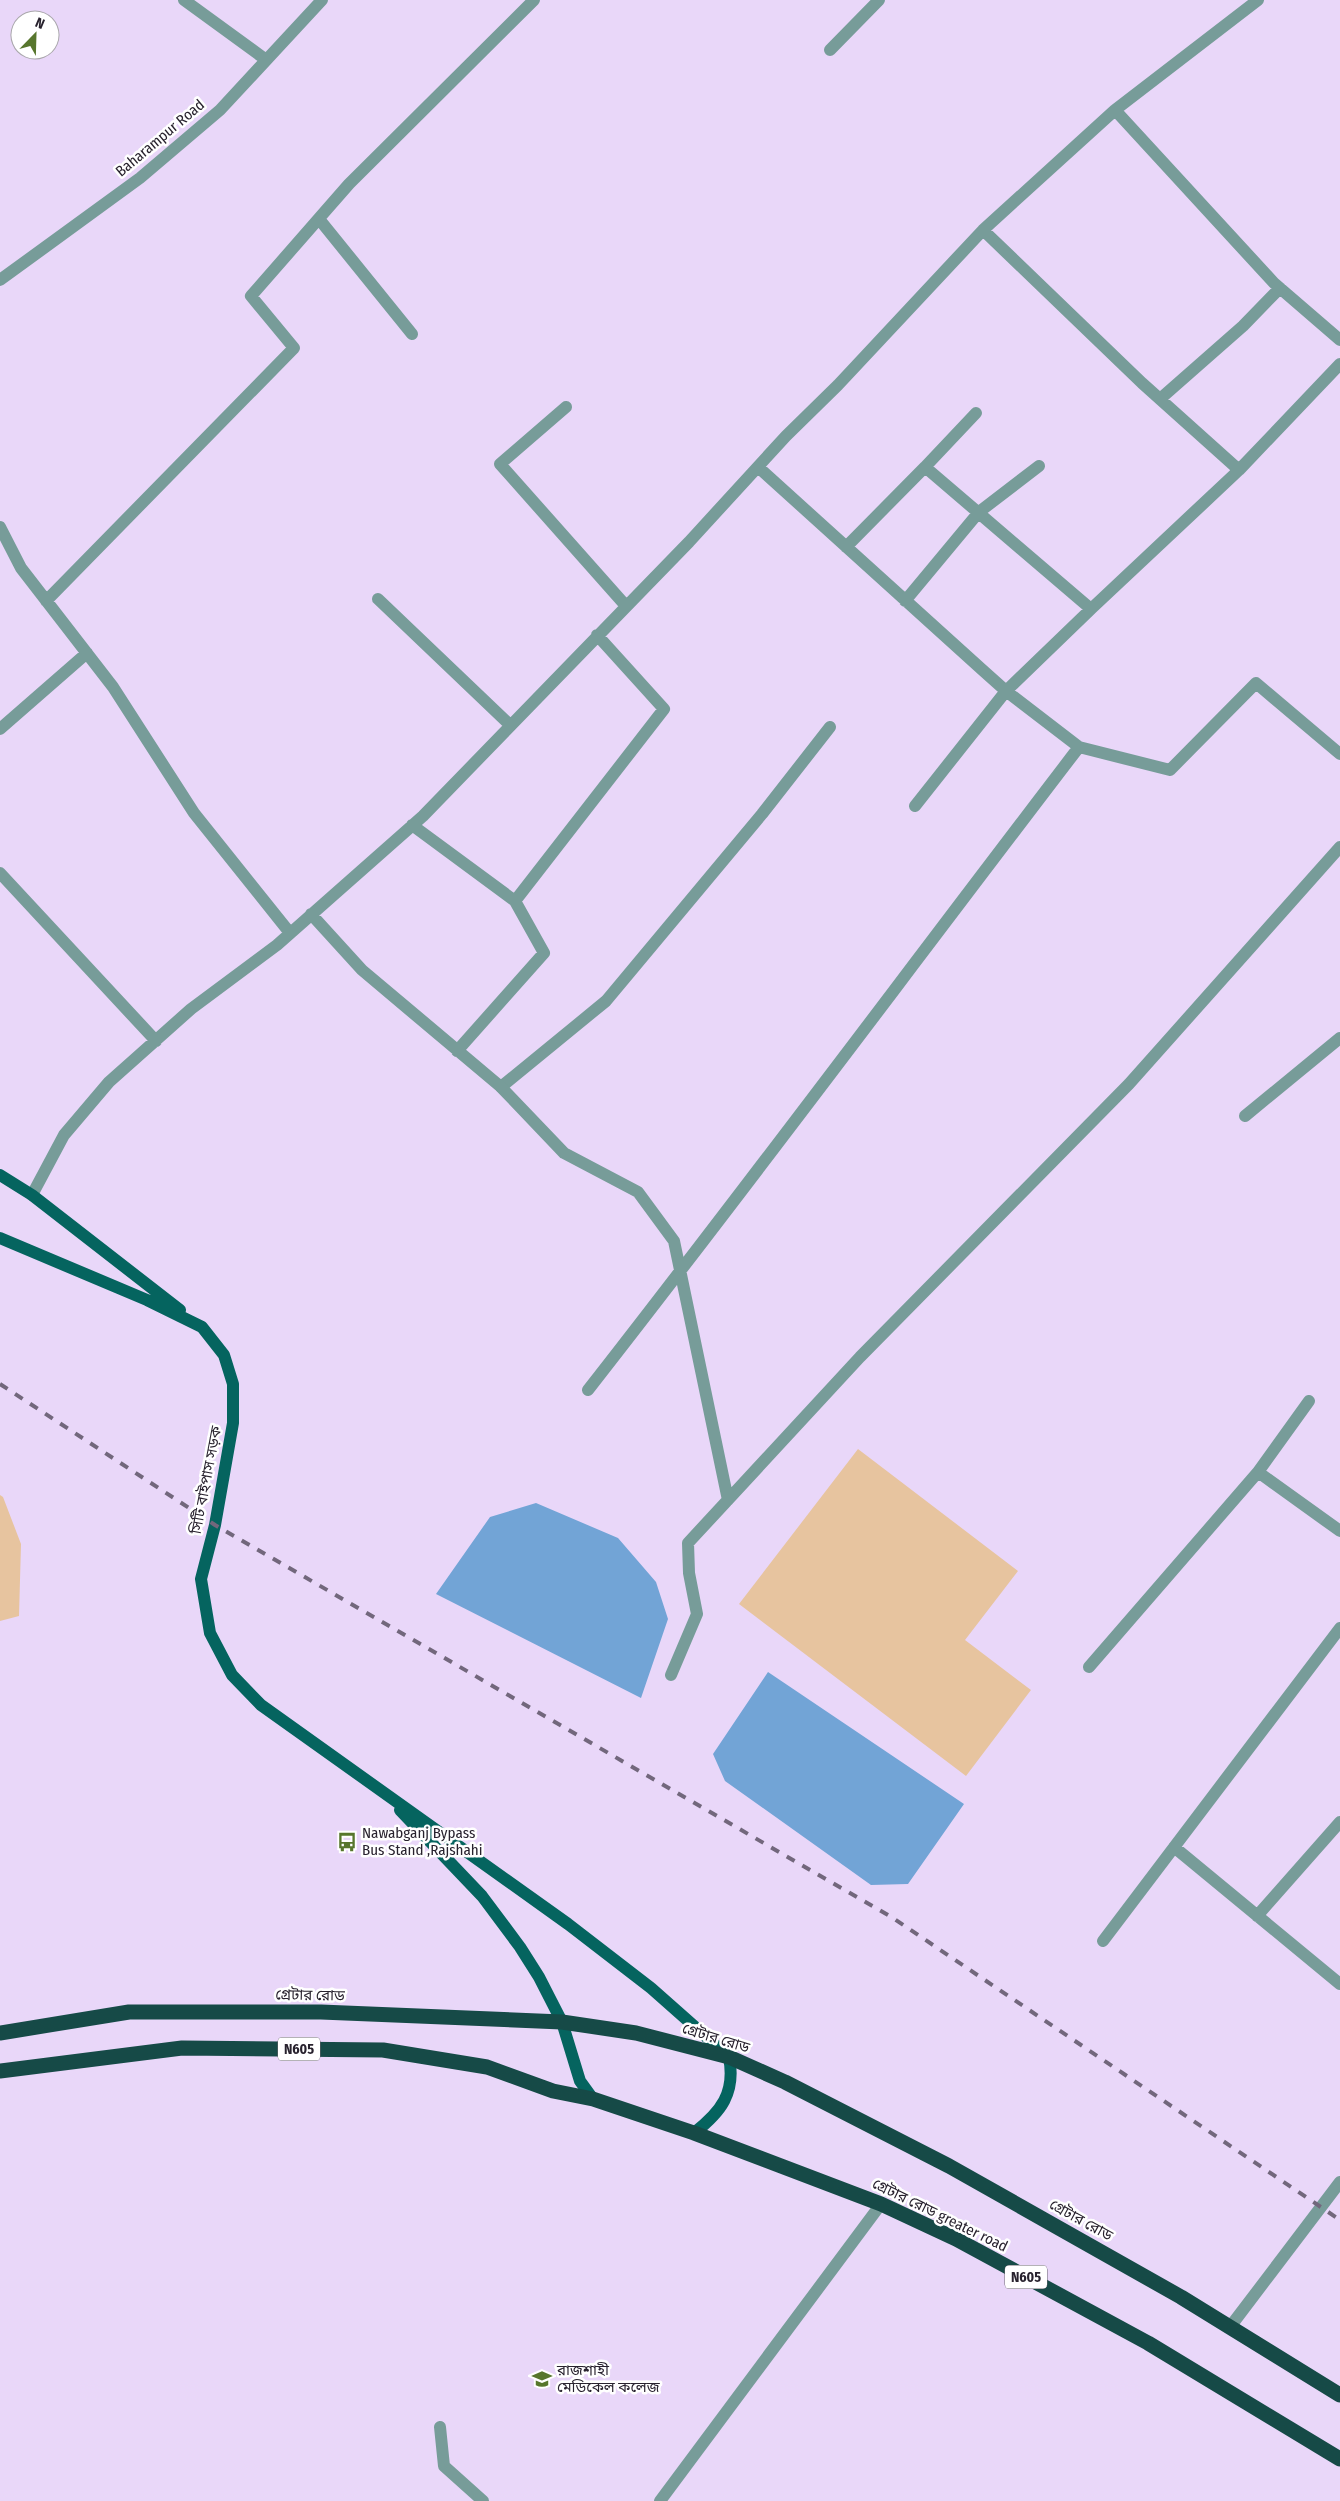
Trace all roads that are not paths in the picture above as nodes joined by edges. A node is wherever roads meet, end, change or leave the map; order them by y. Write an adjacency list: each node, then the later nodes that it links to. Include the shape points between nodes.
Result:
1 (184, 0): 7 (street)
2 (322, 0): 7 (street, Baharampur Road)
3 (534, 0): 9 (street, via 349,184)
4 (879, 0): 6 (street)
5 (1258, 0): 8 (street)
6 (830, 50)
7 (265, 59): 11 (street, Baharampur Road, via 220,110 140,178)
8 (1115, 110): 10 (street); 12 (street)
9 (319, 218): 13 (street); 27 (street, via 251,296 294,348)
10 (983, 230): 16 (street); 20 (street)
11 (0, 280)
12 (1280, 288): 14 (street); 16 (street, via 1243,326)
13 (412, 334)
14 (1340, 340)
15 (1340, 364): 22 (street)
16 (1160, 399): 22 (street)
17 (566, 407): 29 (street, via 500,464)
18 (976, 413): 21 (street)
19 (1039, 466): 23 (street)
20 (758, 467): 25 (street); 29 (street)
21 (925, 467): 23 (street); 25 (street)
22 (1239, 470): 30 (street)
23 (979, 512): 28 (street); 30 (street)
24 (0, 527): 27 (street, via 21,568)
25 (846, 547): 28 (street)
26 (378, 600): 34 (street)
27 (46, 601): 32 (street)
28 (906, 601): 33 (street)
29 (626, 606): 31 (street)
30 (1091, 609): 33 (street)
31 (597, 635): 34 (street); 43 (street, via 664,709)
32 (87, 653): 36 (street); 45 (street, via 113,687 194,813)
33 (1006, 692): 37 (street); 39 (street)
34 (510, 725): 40 (street)
35 (830, 727): 49 (street, via 606,1001)
36 (0, 729)
37 (1079, 748): 38 (street, via 1170,770 1256,683); 54 (street)
38 (1340, 754)
39 (915, 806)
40 (412, 824): 43 (street); 44 (street)
41 (1340, 847): 59 (street, via 1129,1084 860,1357)
42 (0, 873): 47 (street)
43 (515, 901): 48 (street, via 544,953)
44 (312, 914): 45 (street); 48 (street, via 362,970)
45 (290, 933): 47 (street, via 191,1009)
46 (1340, 1038): 50 (street)
47 (156, 1041): 52 (street, via 109,1082 64,1136)
48 (458, 1051): 49 (street)
49 (501, 1087): 54 (street, via 564,1153 638,1192 674,1241)
50 (1245, 1116)
51 (0, 1175): 52 (main road)
52 (32, 1195): 55 (main road)
53 (0, 1238): 55 (main road, সিটি বাইপাস সড়ক, via 147,1300)
54 (681, 1272): 56 (street); 59 (street)
55 (202, 1327): 64 (main road, সিটি বাইপাস সড়ক, via 224,1354 233,1384 228,1462 201,1579 210,1633 232,1675 261,1705)
56 (588, 1390)
57 (1309, 1402): 58 (street)
58 (1258, 1472): 60 (street); 62 (street)
59 (728, 1500): 63 (street, via 688,1543 696,1614)
60 (1340, 1531)
61 (1340, 1628): 66 (street)
62 (1089, 1667)
63 (671, 1675)
64 (380, 1789): 70 (main road, via 499,1917 539,1977); 72 (main road, via 636,1976)
65 (1340, 1822): 67 (street)
66 (1174, 1846): 67 (street); 68 (street)
67 (1257, 1916): 69 (street)
68 (1103, 1940)
69 (1340, 1984)
70 (562, 2022): 71 (highway, গ্রেটার রোড, via 321,2012 129,2012); 72 (highway, গ্রেটার রোড, via 636,2033); 74 (main road, via 580,2081)
71 (0, 2033)
72 (729, 2057): 75 (main road, via 732,2073 725,2099 714,2117); 78 (highway, গ্রেটার রোড, via 949,2166)
73 (0, 2071): 74 (highway, N605, via 182,2048 383,2050 488,2067 553,2091)
74 (593, 2099): 75 (highway, N605)
75 (694, 2132): 77 (highway, গ্রেটার রোড greater road / N605)
76 (1340, 2182): 78 (street)
77 (881, 2204): 81 (highway, গ্রেটার রোড greater road / N605, via 956,2239 1148,2343); 83 (street)
78 (1230, 2327): 79 (highway, গ্রেটার রোড)
79 (1340, 2395)
80 (440, 2427): 82 (street, via 444,2466)
81 (1340, 2459)
82 (483, 2501)
83 (660, 2501)

